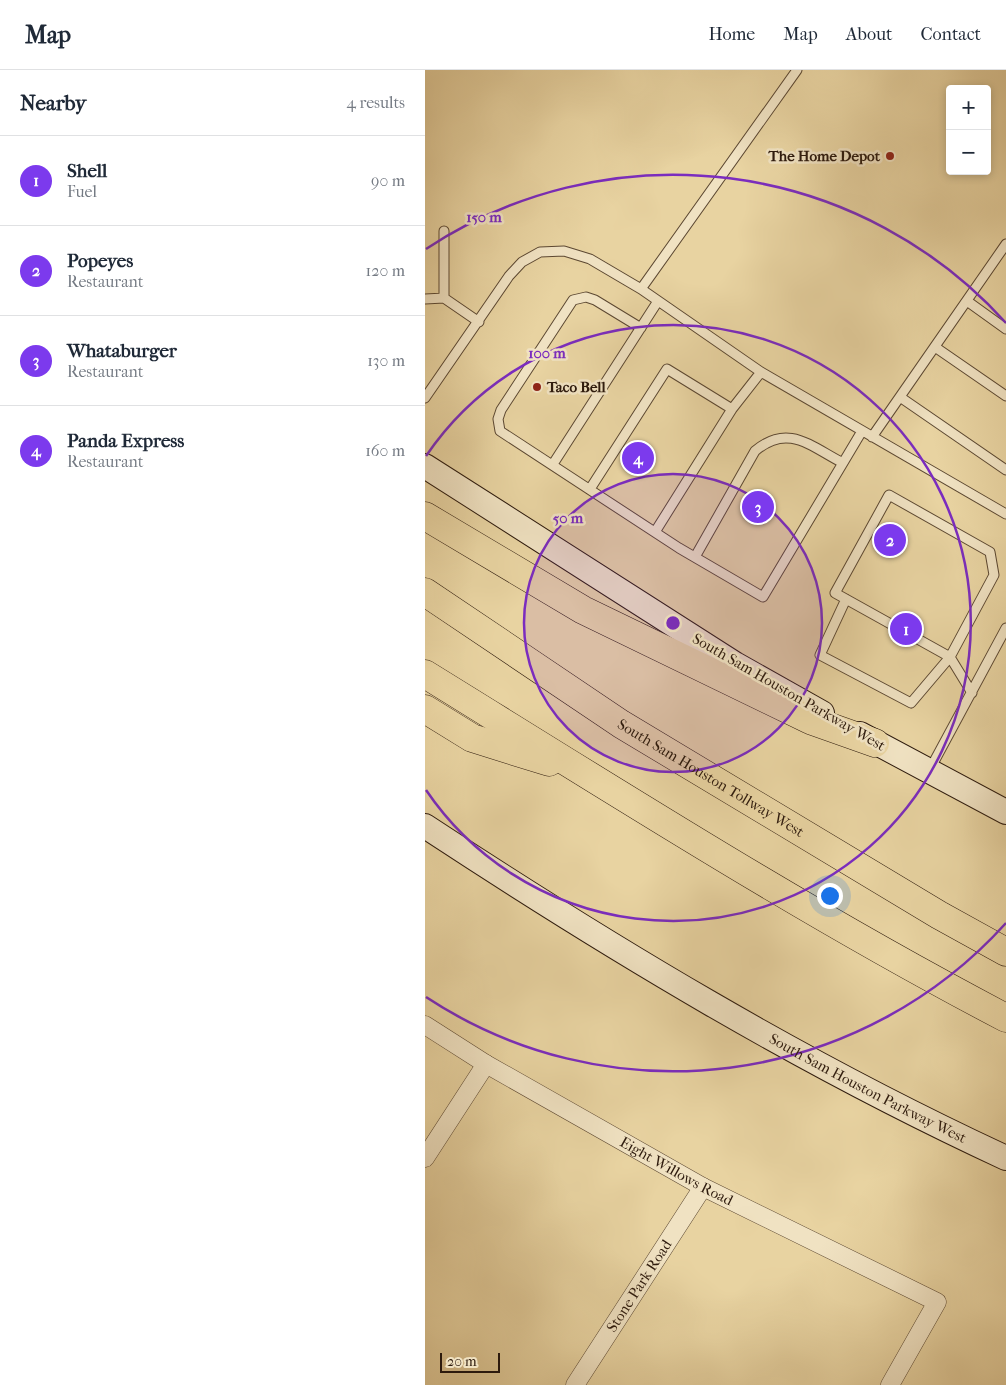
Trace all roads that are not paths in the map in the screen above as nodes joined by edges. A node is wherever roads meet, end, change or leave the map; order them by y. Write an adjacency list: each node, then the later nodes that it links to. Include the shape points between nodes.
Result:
1 (797, 70): 5 (lane)
2 (444, 231): 6 (lane)
3 (1006, 244): 4 (lane)
4 (1003, 256): 9 (lane)
5 (641, 289): 8 (lane); 10 (lane, via 590,259 564,252 540,252 522,262 509,276)
6 (445, 298): 7 (lane); 10 (lane)
7 (425, 299)
8 (658, 301): 11 (lane); 14 (lane)
9 (967, 301): 12 (lane); 13 (lane)
10 (479, 322): 17 (lane)
11 (641, 328): 22 (lane); 22 (lane, via 595,300 586,297 573,300 501,410 498,419 500,431)
12 (1006, 329)
13 (935, 347): 15 (lane); 16 (lane)
14 (761, 372): 18 (lane); 19 (lane)
15 (1006, 396)
16 (901, 397): 20 (lane); 24 (lane)
17 (425, 398)
18 (732, 409): 25 (lane, via 667,369); 28 (lane)
19 (862, 431): 20 (lane); 21 (lane)
20 (873, 437): 26 (lane)
21 (843, 463): 29 (lane, via 788,436 765,442 755,451); 29 (lane, via 763,597)
22 (553, 464): 25 (lane)
23 (425, 466): 37 (main road, South Sam Houston Parkway West, via 735,664)
24 (1006, 470)
25 (589, 489): 28 (lane)
26 (1006, 514)
27 (425, 516): 37 (highway, via 583,610 810,720)
28 (655, 532): 29 (lane)
29 (695, 557)
30 (425, 592): 42 (highway, South Sam Houston Tollway West, via 621,724)
31 (846, 599): 33 (lane); 33 (lane, via 820,655 911,703); 33 (lane, via 835,593 889,495 990,552 994,575)
32 (1005, 632): 35 (lane)
33 (950, 657): 35 (lane)
34 (425, 674): 39 (highway)
35 (972, 693): 38 (lane)
36 (425, 709): 39 (highway, via 473,738)
37 (875, 743): 38 (main road, South Sam Houston Parkway West)
38 (929, 771): 40 (main road, South Sam Houston Parkway West)
39 (588, 775): 43 (highway, via 936,981)
40 (1006, 812)
41 (425, 826): 47 (main road, South Sam Houston Parkway West, via 705,1002 930,1123)
42 (1006, 952)
43 (1006, 1018)
44 (425, 1024): 45 (street, Eight Willows Road)
45 (486, 1064): 46 (street); 48 (street, Eight Willows Road)
46 (425, 1158)
47 (1006, 1158)
48 (703, 1187): 49 (street, Stone Park Road); 50 (street, Eight Willows Road, via 937,1302)
49 (575, 1385)
50 (890, 1385)

